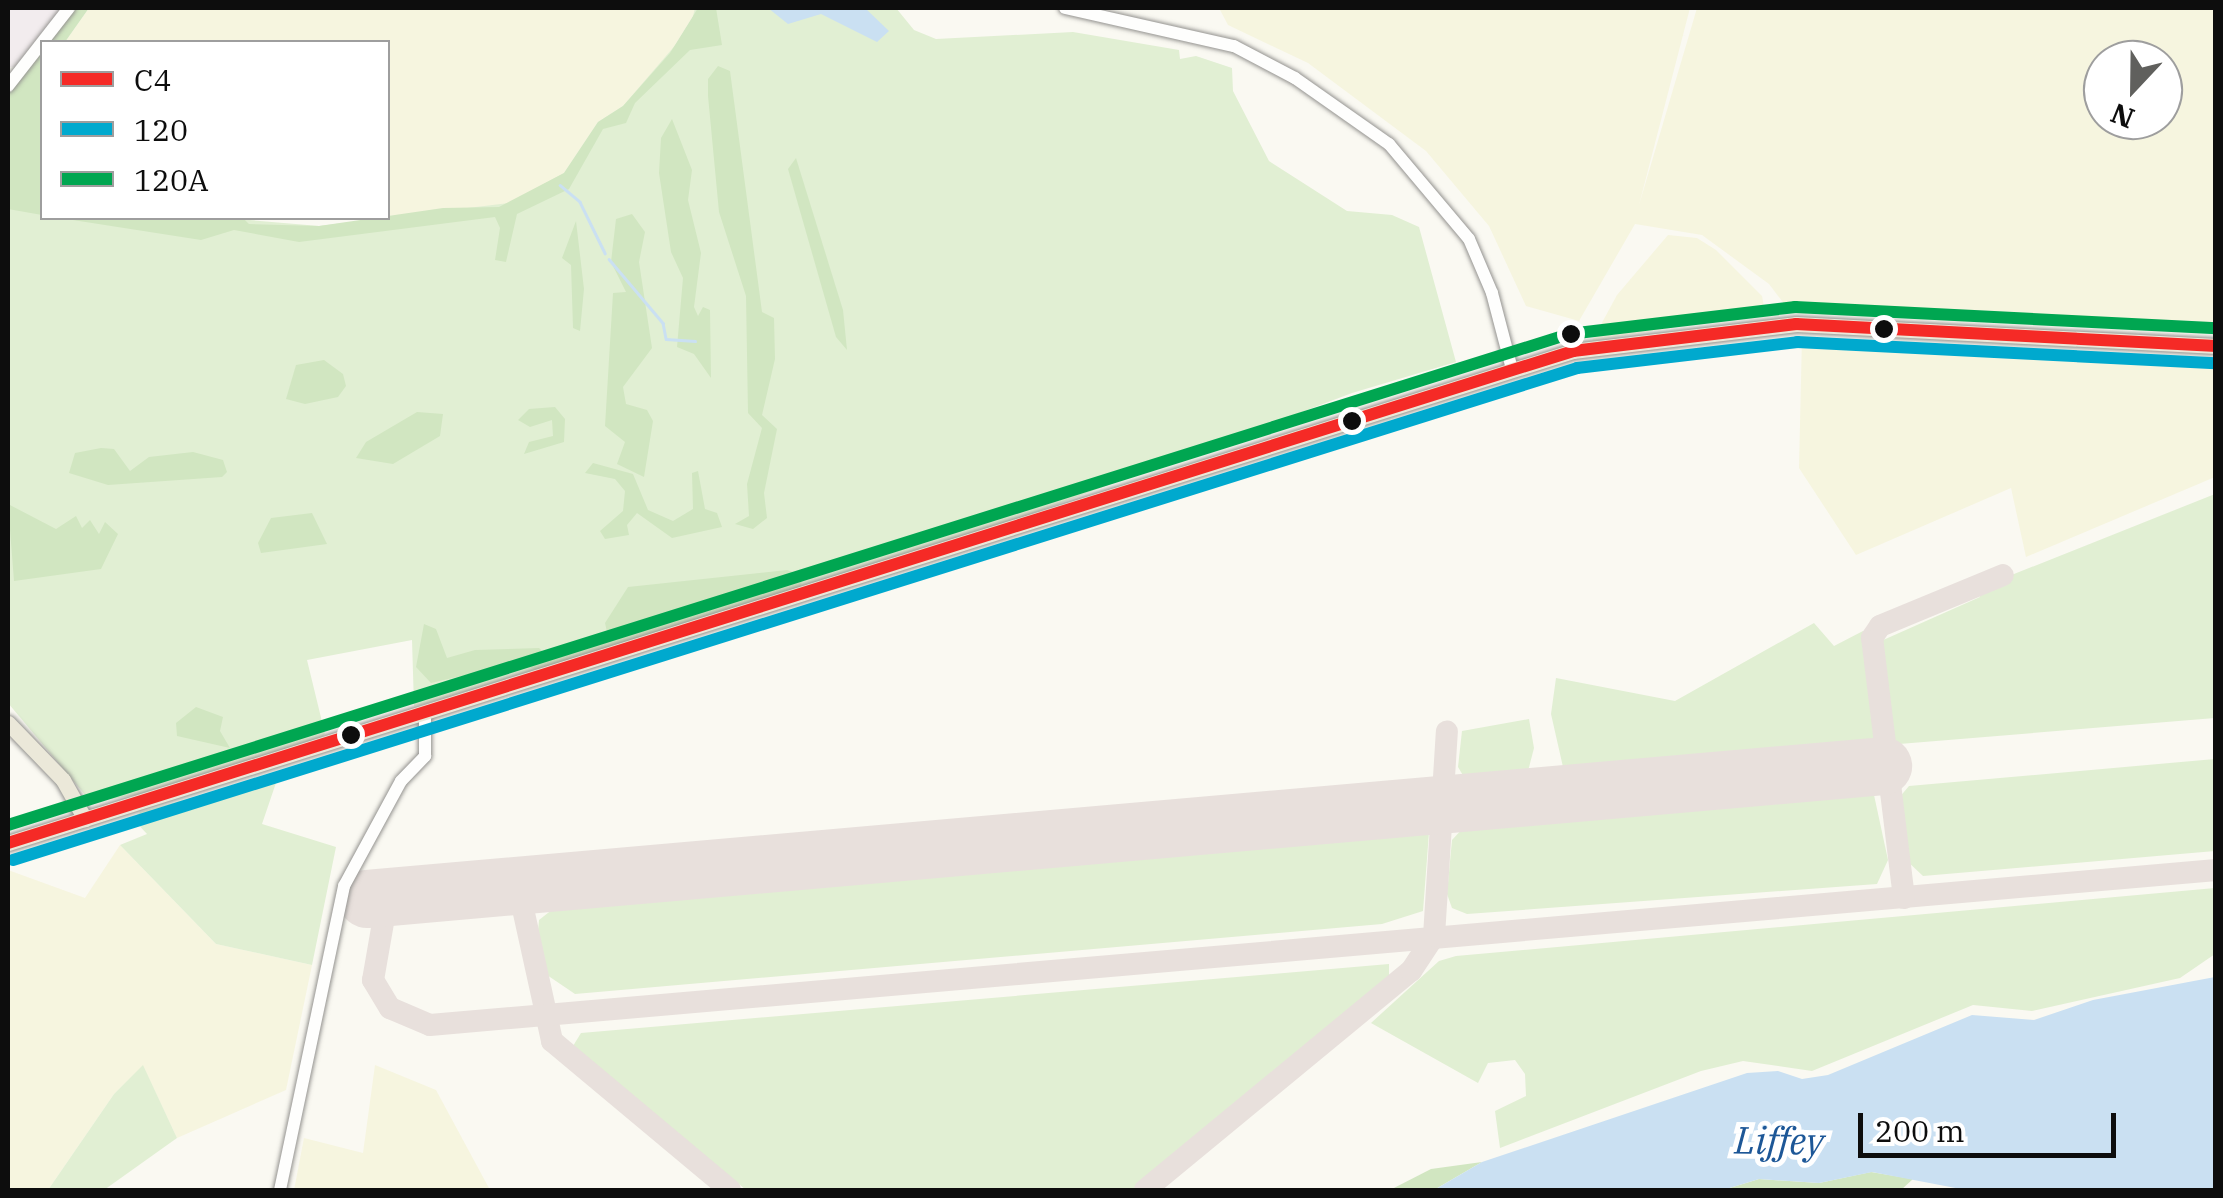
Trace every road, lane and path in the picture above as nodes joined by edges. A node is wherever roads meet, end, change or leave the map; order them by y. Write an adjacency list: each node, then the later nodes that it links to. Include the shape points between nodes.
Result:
1 (68, 8): 3 (street)
2 (1065, 8): 7 (street, via 1186,32 1255,56 1389,144 1469,239)
3 (43, 40)
4 (40, 44): 5 (street)
5 (8, 86)
6 (2216, 346): 7 (main road, via 1780,324 1583,349)
7 (1512, 369): 8 (main road)
8 (425, 715): 10 (main road); 12 (street, via 426,756 400,781 344,886)
9 (8, 722): 10 (main road, via 63,780)
10 (85, 819): 11 (main road)
11 (8, 843)
12 (280, 1190)

